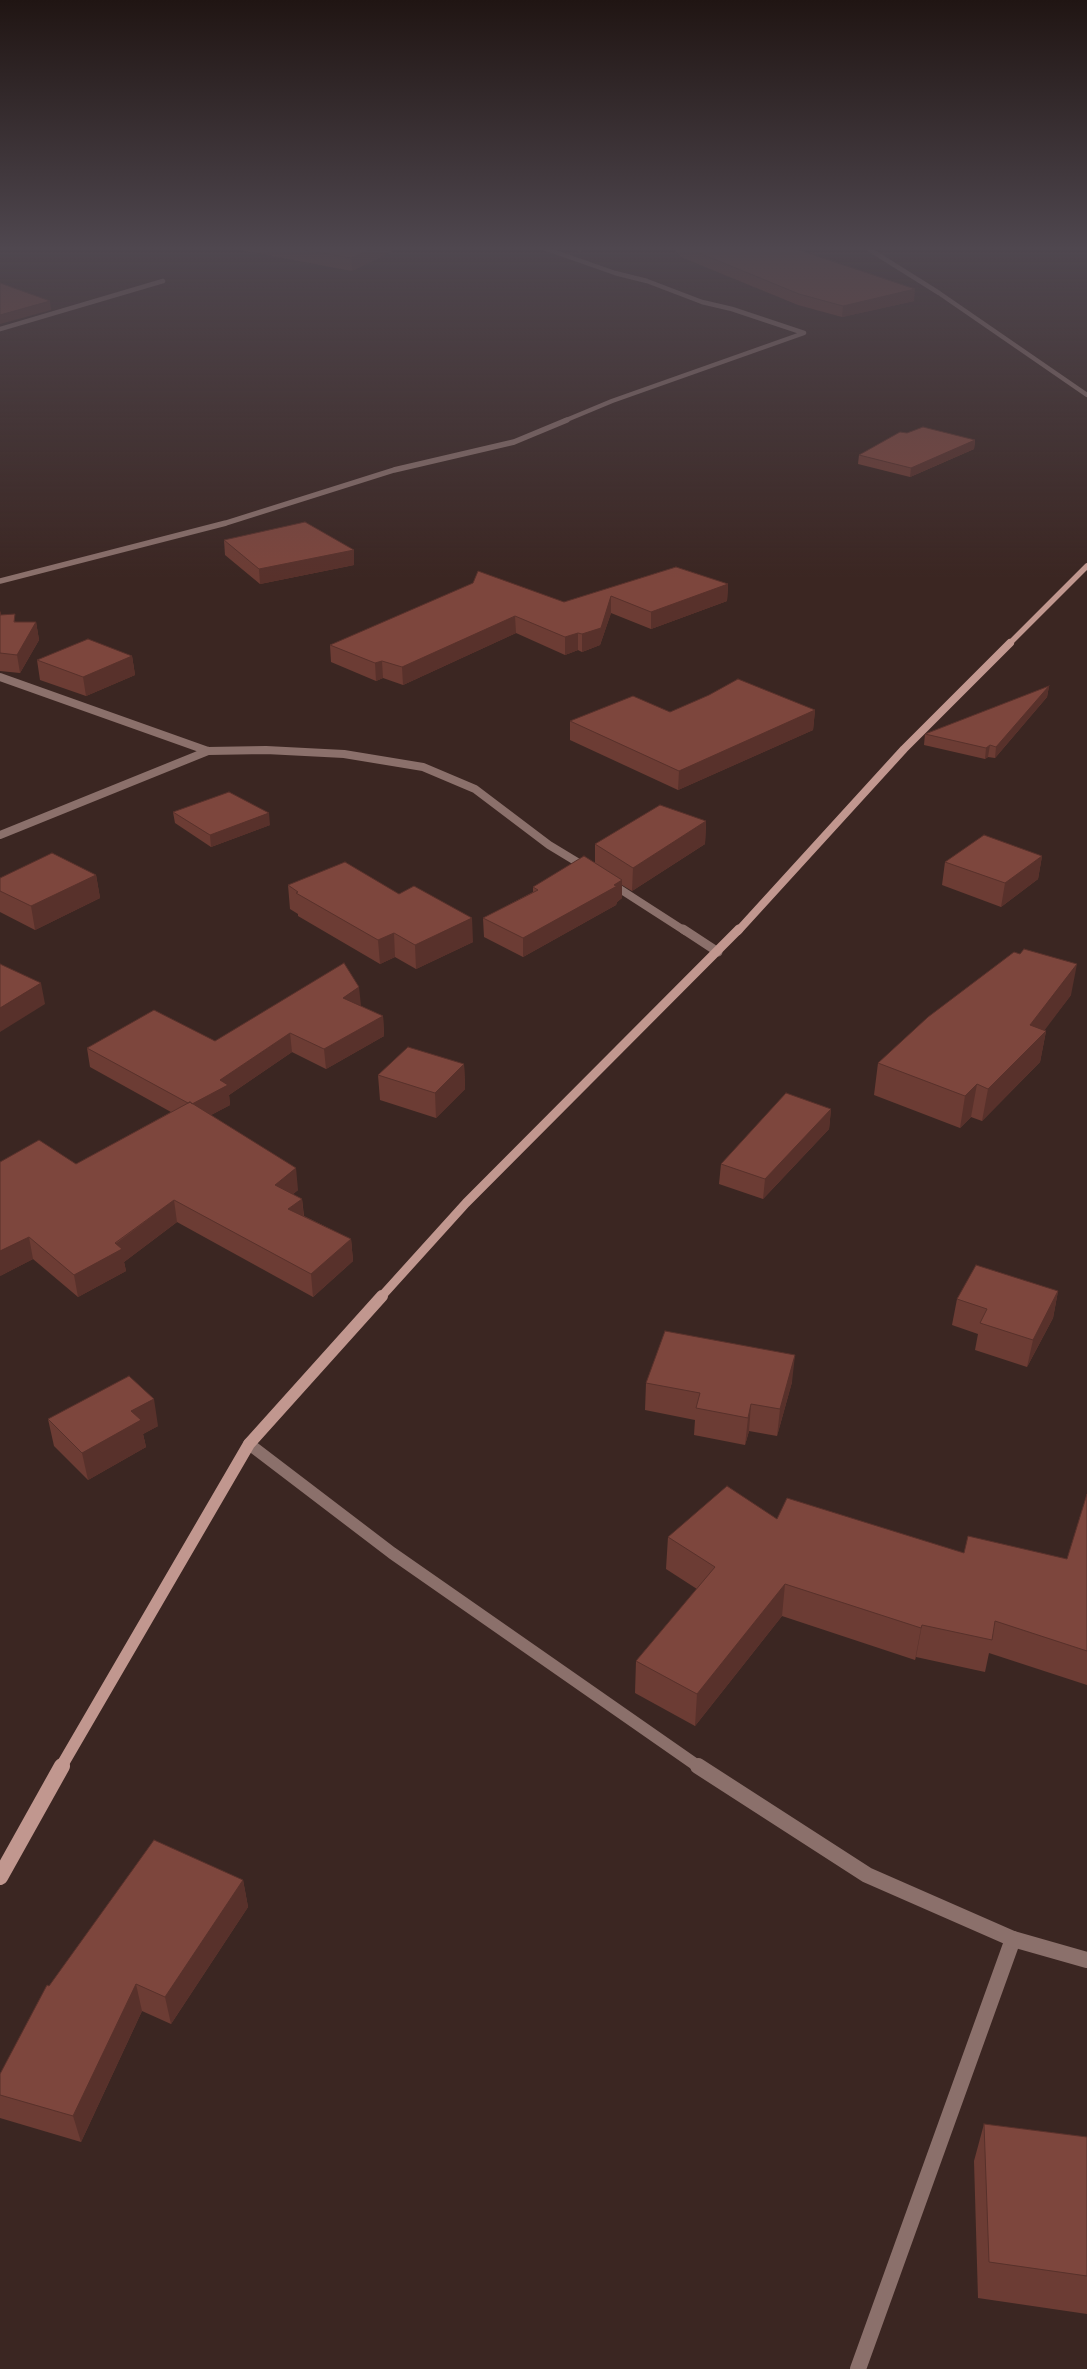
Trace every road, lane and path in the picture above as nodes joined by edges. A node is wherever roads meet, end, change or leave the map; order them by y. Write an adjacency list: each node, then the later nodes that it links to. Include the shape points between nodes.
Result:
1 (737, 357): 5 (street, via 612,401 514,442 394,470 226,523)
2 (1031, 357): 3 (street)
3 (1087, 395)
4 (1087, 566): 11 (street, via 904,749)
5 (0, 581)
6 (0, 677): 7 (street)
7 (208, 751): 8 (street); 9 (street, via 344,754 423,767 475,789 549,845)
8 (0, 835)
9 (598, 875)
10 (606, 880): 11 (street)
11 (718, 952): 12 (street, via 466,1203)
12 (249, 1444): 13 (street); 14 (street, via 392,1553 682,1756 867,1875)
13 (0, 1877)
14 (1014, 1939): 15 (street); 16 (street)
15 (1087, 1960)
16 (858, 2369)

